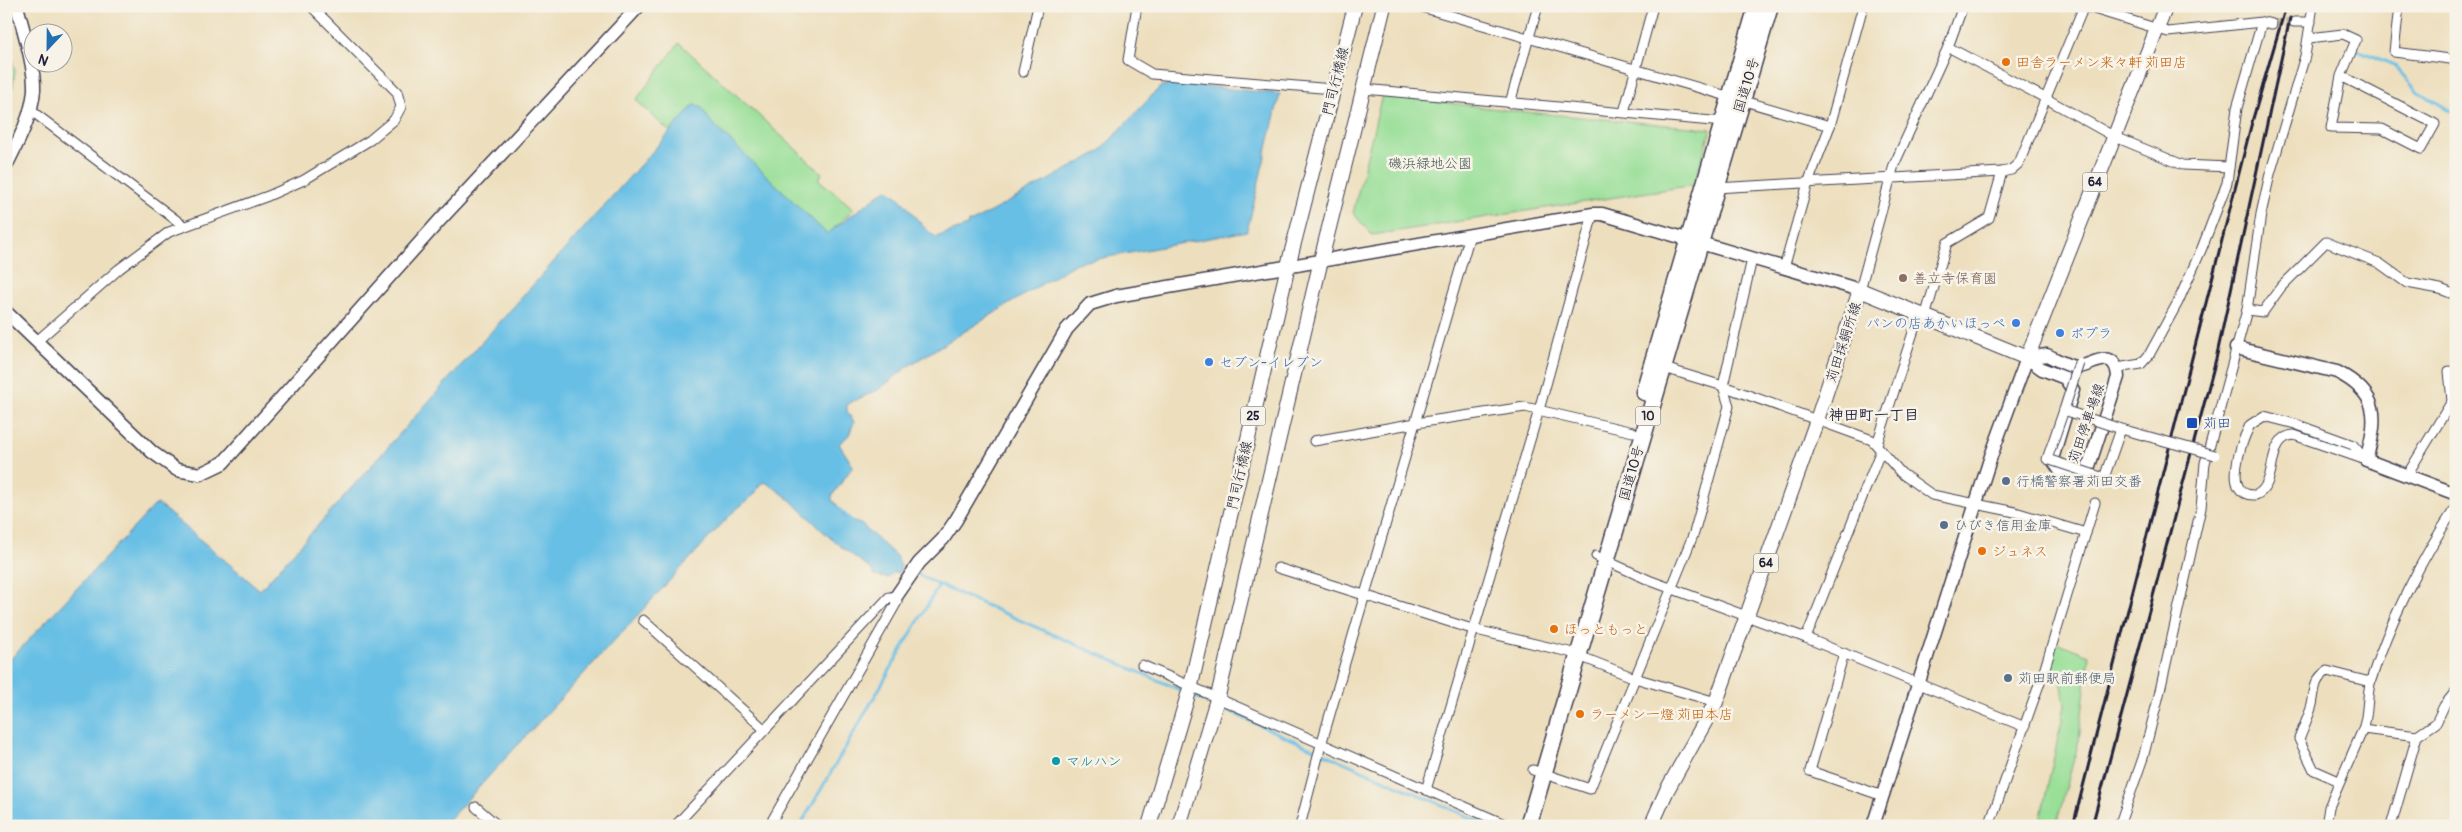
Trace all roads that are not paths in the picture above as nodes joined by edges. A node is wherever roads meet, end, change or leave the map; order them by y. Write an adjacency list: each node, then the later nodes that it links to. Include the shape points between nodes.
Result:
1 (17, 6): 36 (street, via 34,89)
2 (311, 6): 48 (street, via 397,92 401,107 394,120 370,140 304,180)
3 (640, 6): 60 (street, via 440,220 222,463 200,474 178,470 152,452)
4 (1038, 6): 29 (street)
5 (1137, 6): 31 (street, via 1128,60 1152,74)
6 (1354, 6): 31 (main road, 門司行橋線 / 25)
7 (1384, 6): 32 (main road, 25)
8 (1418, 6): 25 (street)
9 (1538, 6): 25 (street)
10 (1653, 6): 28 (street)
11 (1757, 6): 34 (highway, 国道10号 / 10)
12 (1770, 6): 34 (highway, 国道10号 / 10)
13 (1864, 6): 39 (street)
14 (1963, 6): 26 (street)
15 (2084, 6): 23 (street); 33 (street)
16 (2166, 6): 23 (main road, 64)
17 (2313, 6): 21 (street)
18 (2399, 6): 27 (street, via 2394,52)
19 (2262, 22): 22 (street); 23 (street, via 2168,32); 42 (street, via 2237,108)
20 (2294, 22): 21 (street)
21 (2311, 22): 24 (street)
22 (2272, 24)
23 (2157, 29): 40 (main road, 64)
24 (2308, 38): 30 (street, via 2343,34 2356,40); 57 (street, via 2265,198)
25 (1529, 39): 28 (street); 35 (street)
26 (1948, 48): 33 (street); 44 (street)
27 (2450, 59)
28 (1635, 71): 34 (street); 37 (street)
29 (1024, 72)
30 (2341, 76): 30 (street, via 2435,124 2421,149 2382,129 2331,128)
31 (1333, 89): 53 (main road, 門司行橋線 / 25)
32 (1364, 89): 35 (street); 52 (main road, 25)
33 (2046, 98): 40 (street); 43 (street, via 2019,163 2012,170)
34 (1736, 100): 38 (highway, 国道10号 / 10); 39 (street); 46 (highway, 国道10号 / 10)
35 (1510, 103): 37 (street)
36 (29, 109): 41 (street); 48 (street)
37 (1624, 112): 38 (street)
38 (1723, 122): 46 (highway, 国道10号 / 10)
39 (1830, 126): 45 (street)
40 (2113, 136): 42 (street, via 2183,165); 62 (main road, 64)
41 (6, 166)
42 (2229, 168): 65 (street, via 2227,183 2202,248 2149,356 2141,364)
43 (2002, 172): 44 (street); 59 (street, via 1989,218 1947,243)
44 (1891, 178): 45 (street); 55 (street)
45 (1808, 183): 46 (street); 54 (street)
46 (1709, 187): 50 (highway, 国道10号 / 10)
47 (1593, 214): 49 (street); 50 (street); 68 (street)
48 (184, 226): 60 (street, via 169,232 119,269)
49 (1470, 235): 52 (street); 71 (street)
50 (1694, 243): 51 (street); 64 (highway, 国道10号 / 10)
51 (1752, 259): 54 (street); 67 (street)
52 (1321, 260): 53 (street); 101 (main road, 25)
53 (1288, 266): 88 (street, via 1116,296 1090,304 1067,329 956,520); 98 (main road, 門司行橋線 / 25)
54 (1784, 268): 55 (street)
55 (1860, 290): 59 (main road, 苅田採銅所線); 70 (main road, 苅田採銅所線 / 64)
56 (2456, 295): 57 (street, via 2407,282 2379,263 2326,242 2281,287 2263,312)
57 (2247, 310): 61 (street)
58 (6, 312): 60 (street)
59 (1922, 316): 62 (main road, 苅田採銅所線); 75 (street)
60 (37, 341)
61 (2236, 348): 77 (street, via 2337,372 2364,390 2374,409 2375,426); 125 (street, via 2205,463 2201,508 2159,695 2143,758)
62 (2027, 358): 65 (street, 苅田停車場線, via 2047,356 2078,367 2101,360); 65 (street, 苅田停車場線, via 2042,369 2065,378 2073,390 2052,459 2062,473 2075,476 2086,474 2088,469 2118,377); 81 (street)
63 (2079, 363): 69 (street, bridge)
64 (1657, 366): 67 (street); 73 (highway, 国道10号 / 10); 84 (highway, 国道10号 / 10)
65 (2117, 368)
66 (2449, 371): 78 (street, via 2452,402)
67 (1723, 386): 70 (street); 86 (street, via 1729,406 1694,534)
68 (1538, 410): 71 (street, via 1525,407); 73 (street); 91 (street)
69 (2064, 410): 72 (street, bridge); 72 (street, bridge, via 2047,459 2055,462 2104,478)
70 (1817, 420): 75 (street, via 1872,440); 89 (main road, 苅田採銅所線 / 64)
71 (1416, 423): 74 (street); 87 (street)
72 (2121, 429): 76 (street, bridge)
73 (1633, 432): 84 (highway, 国道10号 / 10)
74 (1314, 441)
75 (1879, 447): 81 (street, via 1901,473 1922,490 1942,498); 92 (street)
76 (2215, 455)
77 (2366, 460): 77 (street, via 2288,435 2279,442 2268,484 2261,493 2245,494 2235,481 2247,431 2253,421 2264,416 2353,445); 78 (street)
78 (2407, 475): 79 (street)
79 (2456, 494)
80 (2095, 503): 83 (street)
81 (1976, 504): 83 (street, via 2028,515); 99 (street)
82 (2456, 507): 97 (street, via 2407,593)
83 (2086, 534): 103 (street)
84 (1601, 558): 86 (street); 94 (highway, 国道10号 / 10)
85 (1278, 568): 87 (street)
86 (1672, 589): 89 (street); 96 (street)
87 (1366, 596): 91 (street); 107 (street)
88 (895, 598): 104 (street, via 889,597); 115 (street, via 897,602)
89 (1747, 617): 92 (street); 102 (main road, 苅田採銅所線 / 64)
90 (643, 620): 104 (street)
91 (1472, 629): 94 (street); 110 (street)
92 (1806, 638): 93 (street)
93 (1844, 653): 99 (street); 111 (street, via 1810,771)
94 (1573, 654): 96 (street); 108 (highway, 国道10号 / 10)
95 (1142, 664): 98 (street)
96 (1635, 678): 102 (street); 108 (street, via 1590,789)
97 (2370, 682): 105 (street); 109 (street, via 2327,671 2319,676 2313,689 2312,704 2299,739 2314,770)
98 (1191, 685): 101 (street); 116 (main road, 門司行橋線 / 25)
99 (1918, 685): 103 (street); 111 (street)
100 (2456, 691): 106 (street, via 2436,723)
101 (1218, 696): 107 (street); 117 (main road, 25)
102 (1716, 702): 122 (main road, 苅田採銅所線 / 64, via 1667,790)
103 (2026, 727): 124 (street)
104 (764, 729): 114 (street)
105 (2363, 729): 106 (street); 109 (street)
106 (2416, 736): 127 (street)
107 (1321, 745): 110 (street); 118 (street)
108 (1538, 772): 120 (highway, 国道10号 / 10); 121 (highway, 国道10号 / 10)
109 (2340, 781): 126 (street, via 2328,807)
110 (1426, 790): 119 (street)
111 (1882, 796): 123 (street)
112 (476, 807): 113 (street)
113 (498, 826)
114 (675, 826)
115 (769, 826)
116 (1149, 826)
117 (1179, 826)
118 (1300, 826)
119 (1509, 826)
120 (1517, 826)
121 (1528, 826)
122 (1651, 826)
123 (1873, 826)
124 (1989, 826)
125 (2119, 826)
126 (2326, 826)
127 (2391, 826)

